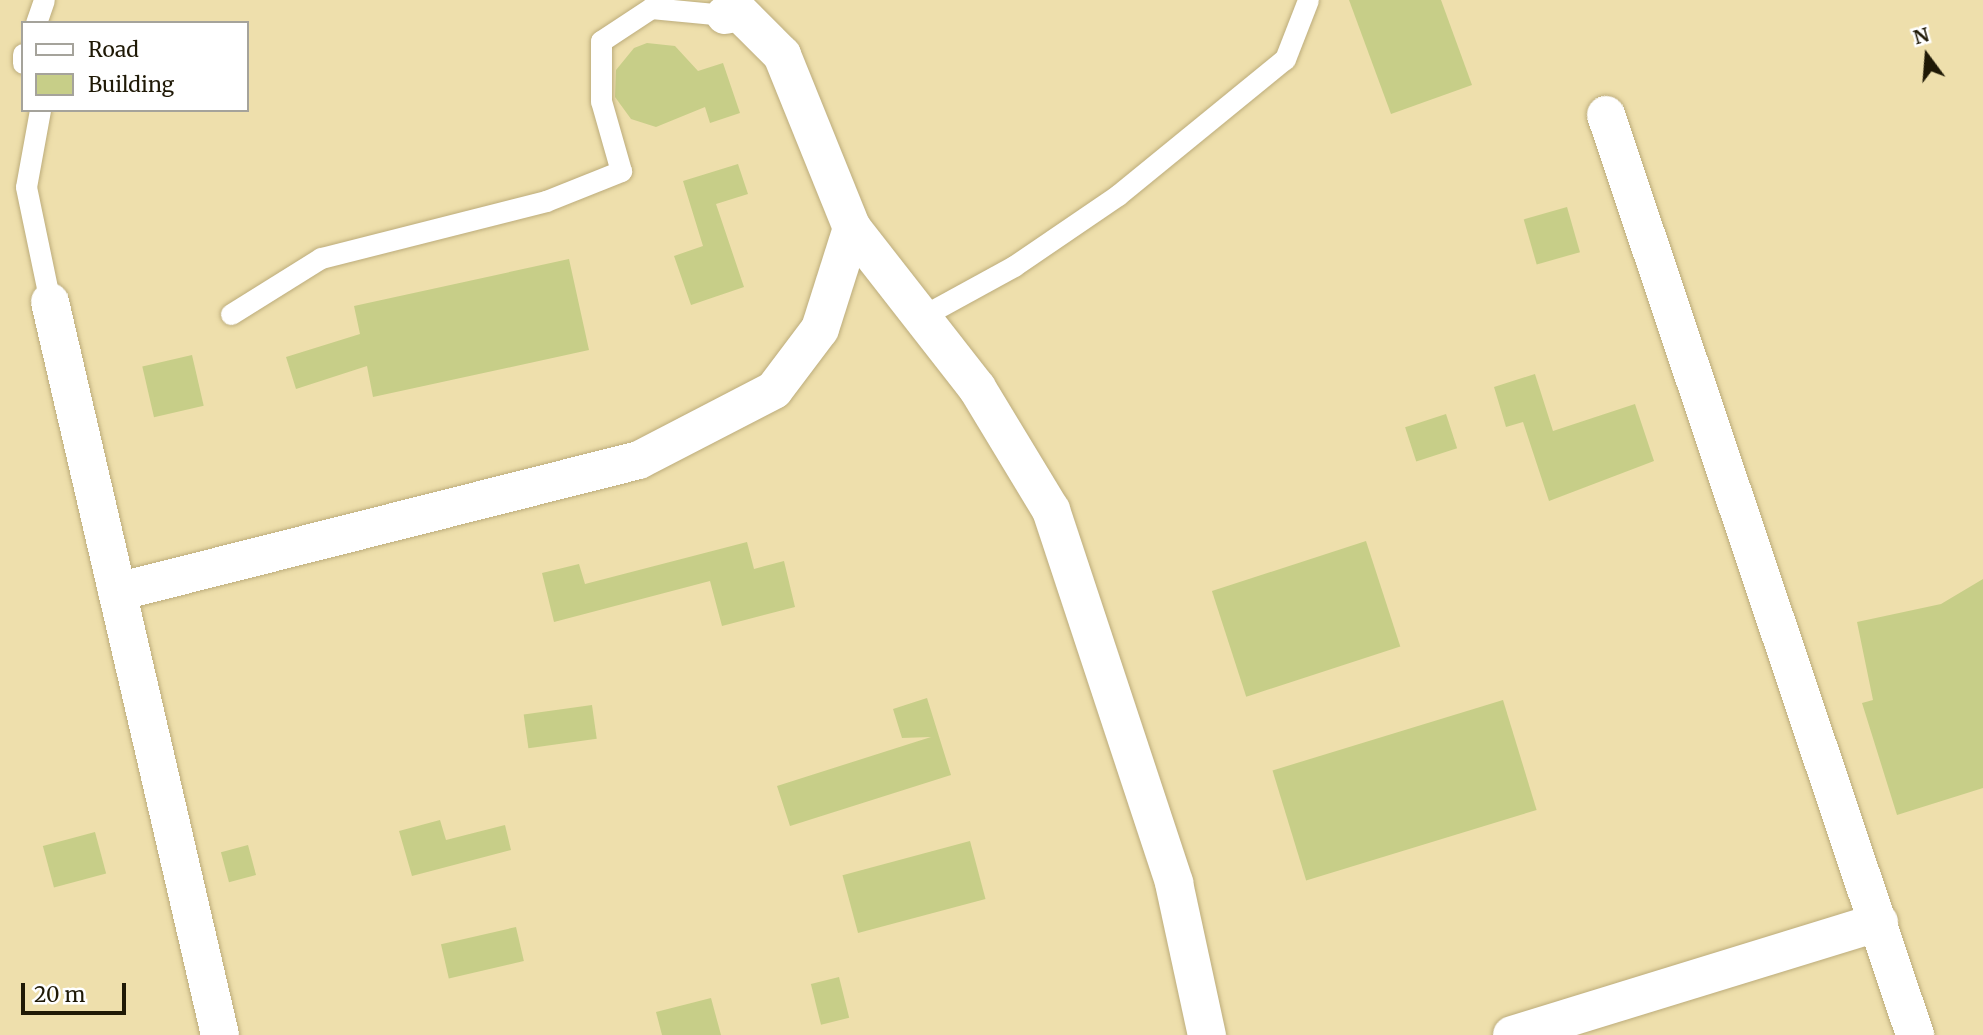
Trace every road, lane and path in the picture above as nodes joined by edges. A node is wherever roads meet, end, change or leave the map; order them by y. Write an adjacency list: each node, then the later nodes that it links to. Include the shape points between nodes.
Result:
1 (44, 0): 4 (lane)
2 (1308, 0): 10 (lane, via 1285,60 1118,195 1014,266)
3 (725, 15): 7 (street, via 740,12 782,55); 9 (lane, via 652,8 601,41 601,101 621,171 546,201 321,258)
4 (37, 21)
5 (40, 112): 8 (lane, via 26,187)
6 (1606, 115): 12 (street)
7 (852, 228): 10 (street); 11 (street, via 820,329 774,390 639,460)
8 (50, 302): 11 (street)
9 (230, 314)
10 (921, 317): 14 (street, via 976,388 1051,510 1174,883)
11 (117, 592): 13 (street)
12 (1879, 922): 15 (street); 16 (street)
13 (220, 1035)
14 (1207, 1035)
15 (1512, 1035)
16 (1915, 1035)

